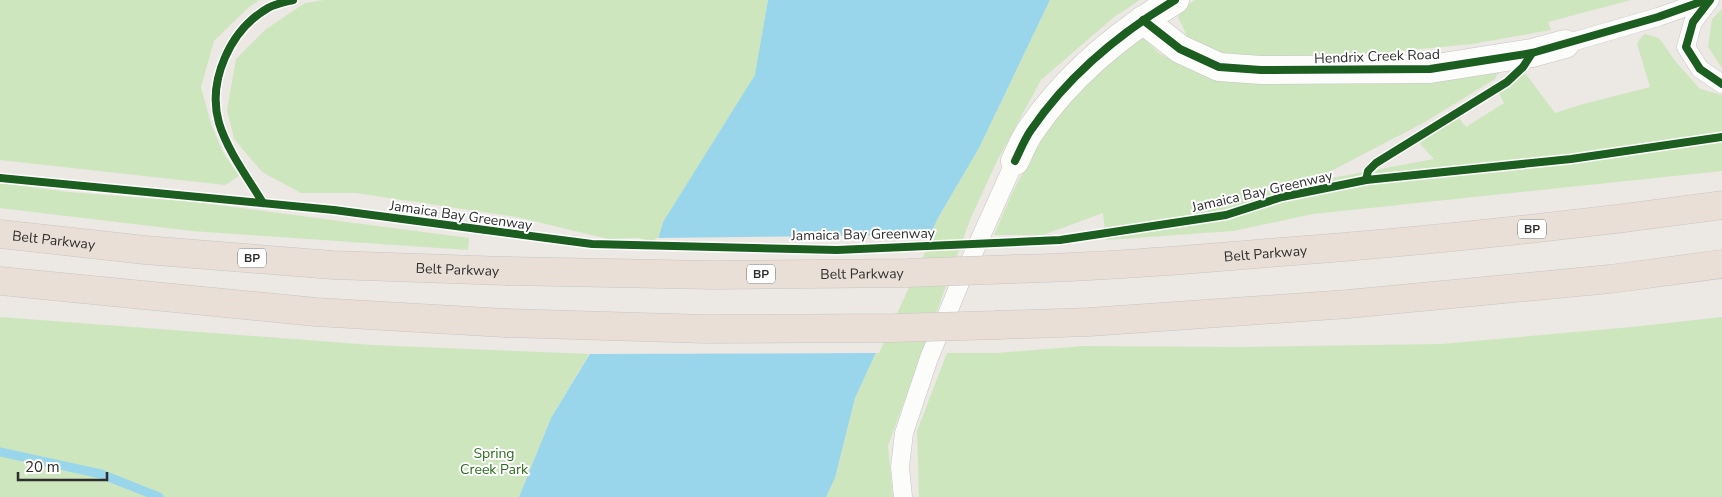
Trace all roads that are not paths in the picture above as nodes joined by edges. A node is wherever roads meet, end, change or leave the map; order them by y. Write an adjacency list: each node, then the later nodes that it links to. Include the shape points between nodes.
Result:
1 (1175, 0): 4 (street)
2 (1706, 0): 5 (lane, Hendrix Creek Road)
3 (1710, 0): 6 (lane, via 1693,22 1686,47 1700,69)
4 (1143, 20): 5 (street, Hendrix Creek Road, via 1180,49 1219,66 1261,70 1430,69 1532,53); 7 (street, via 1115,39 1077,74 1030,131)
5 (1565, 44)
6 (1722, 84)
7 (1016, 161): 16 (lane, via 929,358 904,433 900,467)
8 (1722, 187): 11 (highway)
9 (1722, 205): 11 (highway, Belt Parkway / BP, via 1607,221)
10 (0, 234): 11 (highway, Belt Parkway / BP, bridge, via 146,250 333,264 713,275 1092,267)
11 (1342, 248)
12 (1722, 264): 15 (highway, via 1610,279)
13 (0, 281): 15 (highway, bridge, via 316,312 505,323 706,329 1089,322)
14 (1722, 283): 15 (highway)
15 (1348, 304)
16 (903, 497)

